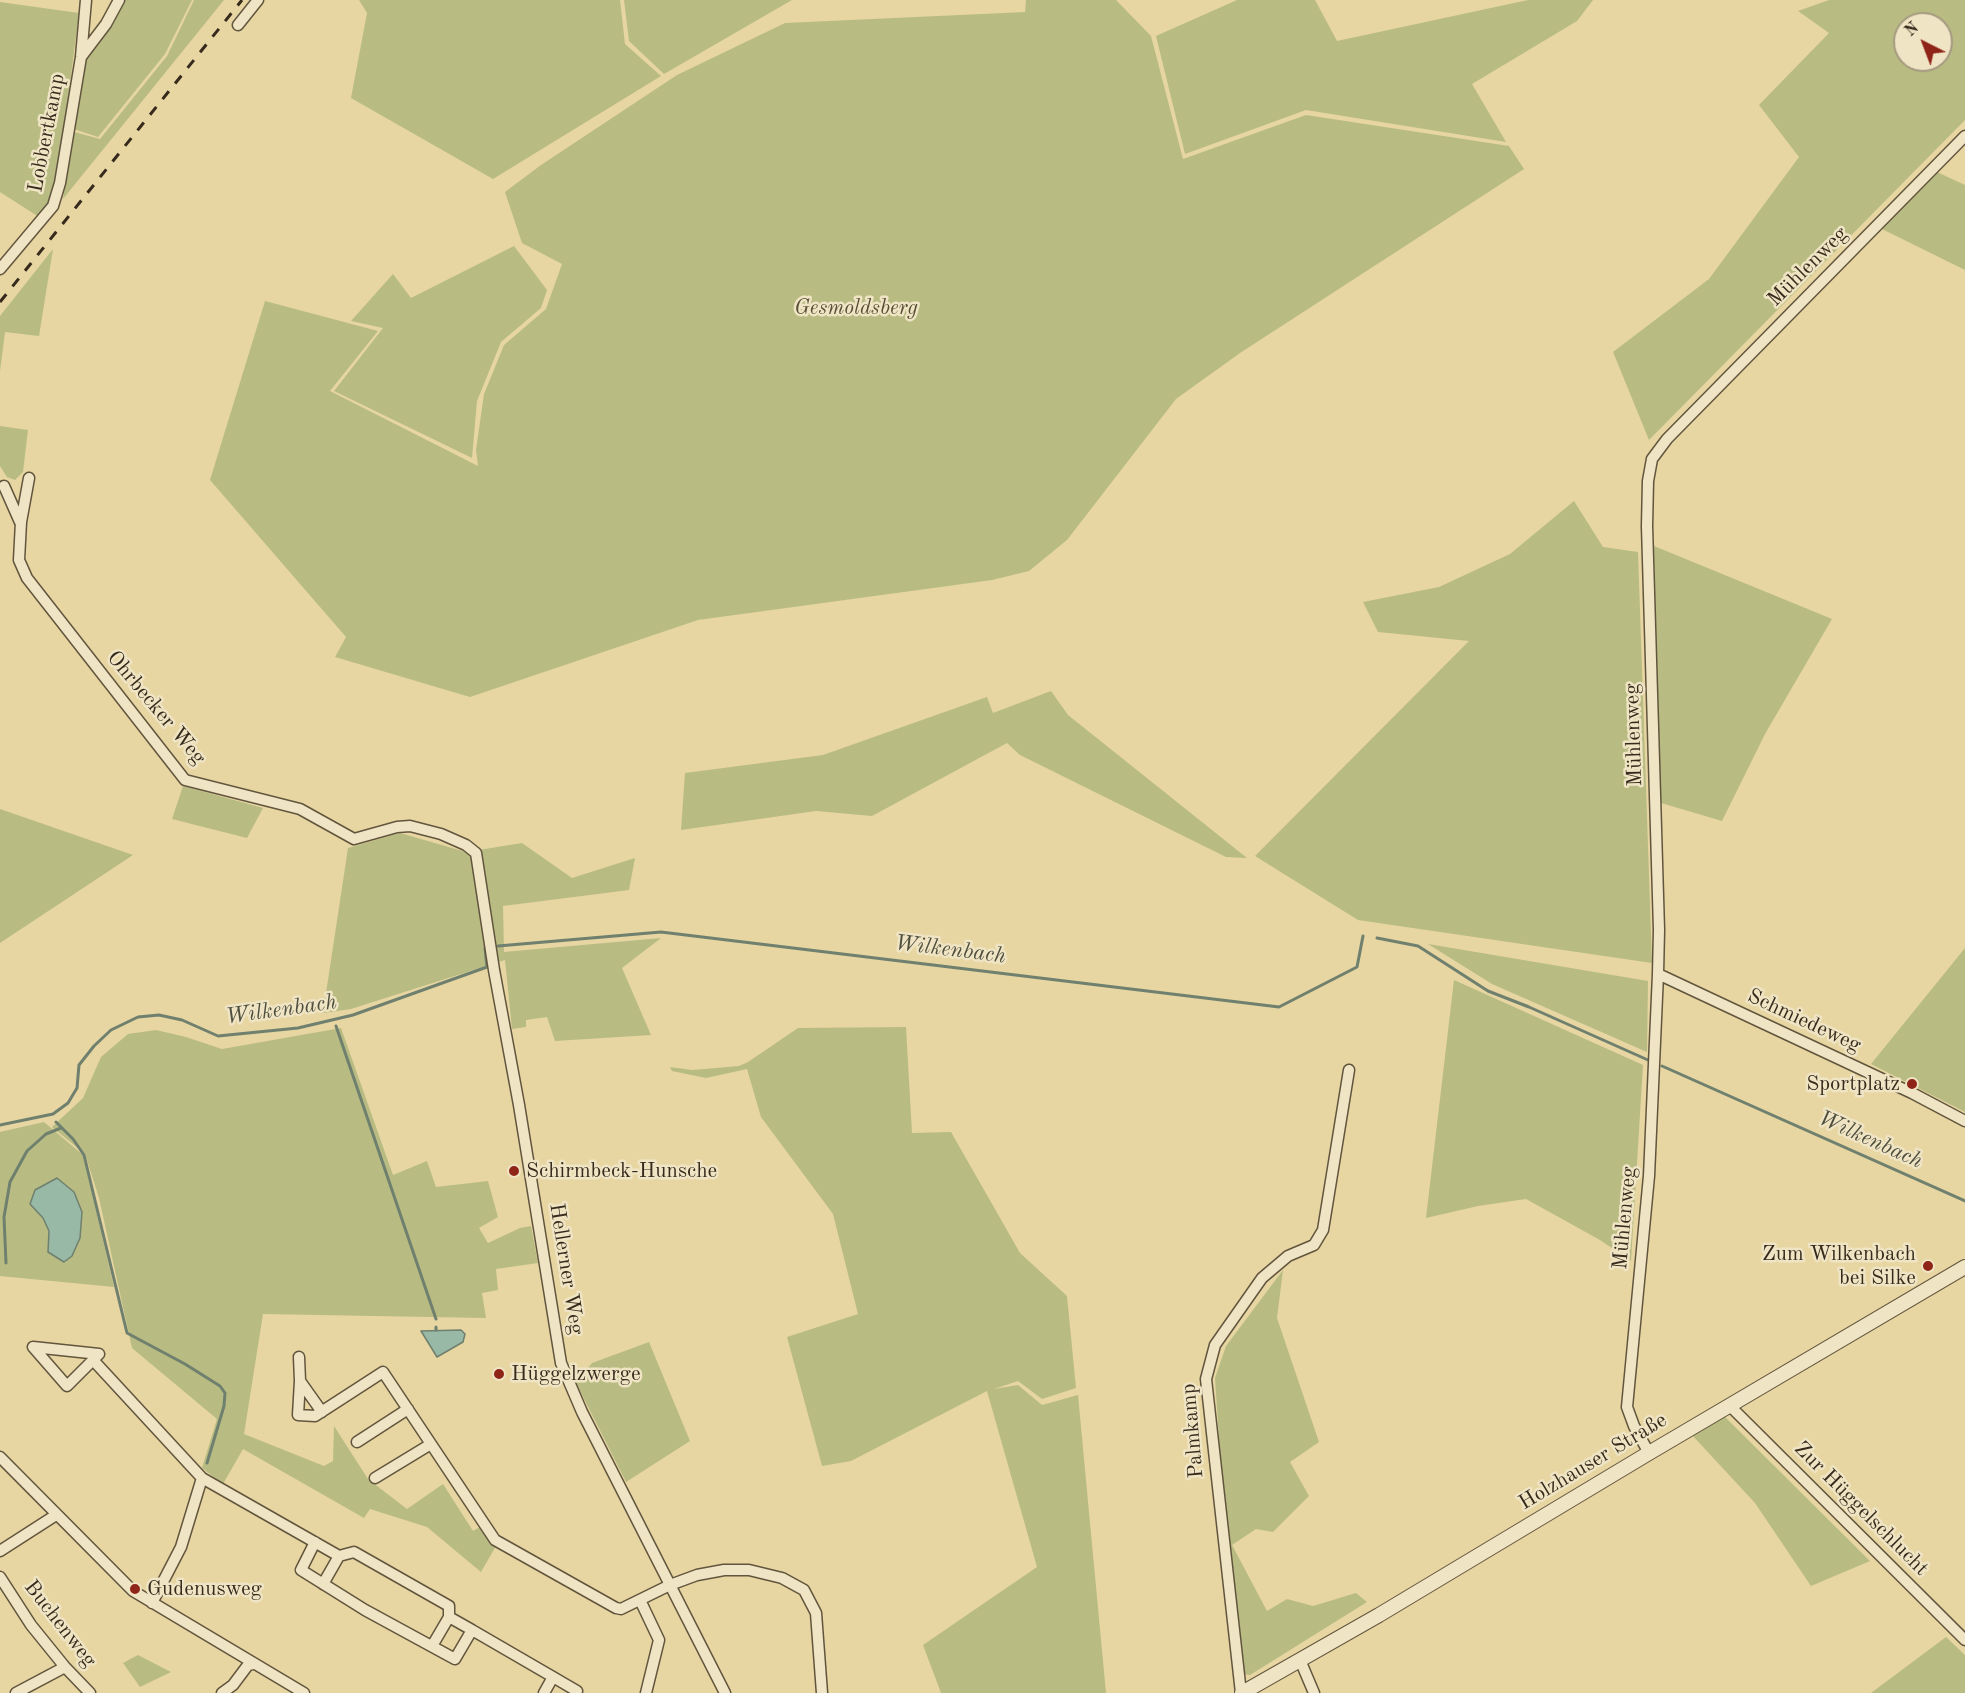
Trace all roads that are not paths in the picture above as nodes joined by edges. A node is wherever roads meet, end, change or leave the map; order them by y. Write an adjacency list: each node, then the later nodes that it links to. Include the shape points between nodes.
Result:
1 (86, 0): 5 (street, Lobbertkamp)
2 (119, 0): 5 (street, Lobbertkamp)
3 (258, 0): 4 (street)
4 (238, 26)
5 (81, 57): 7 (street, Lobbertkamp, via 53,206)
6 (1965, 136): 11 (street, Mühlenweg, via 1667,439 1652,459 1647,526)
7 (0, 269)
8 (2, 483): 9 (street, Ohrbecker Weg); 9 (street, Ohrbecker Weg, via 19,487 29,478)
9 (21, 522): 10 (street, Ohrbecker Weg, via 19,560 27,578 185,780 300,810 348,838 410,826 441,834)
10 (476, 853): 33 (street, Hellerner Weg, via 561,1364)
11 (1658, 974): 13 (street, Schmiedeweg); 23 (street, Mühlenweg, via 1649,1176 1627,1407)
12 (1349, 1070): 53 (street, Palmkamp, via 1323,1230 1314,1245 1288,1256 1262,1278 1215,1345 1206,1379)
13 (1965, 1121)
14 (1965, 1267): 18 (street, Holzhauser Straße)
15 (299, 1357): 17 (street)
16 (93, 1360): 16 (street, via 99,1354 33,1347 67,1386); 25 (street)
17 (300, 1381): 20 (street); 20 (street, via 298,1414 315,1416)
18 (1730, 1406): 23 (street, Holzhauser Straße); 38 (street, Zur Hüggelschlucht)
19 (408, 1409): 20 (street, via 383,1372); 21 (street); 22 (street)
20 (322, 1412)
21 (357, 1442)
22 (431, 1444): 26 (street); 34 (street, via 495,1540 616,1608)
23 (1649, 1453): 40 (street, Holzhauser Straße)
24 (0, 1457): 27 (street)
25 (202, 1478): 28 (street); 35 (street, via 182,1547)
26 (375, 1478)
27 (56, 1515): 29 (street); 35 (street, via 124,1583)
28 (315, 1542): 30 (street); 32 (street, via 301,1570)
29 (0, 1551)
30 (339, 1556): 32 (street); 36 (street, via 354,1552 401,1578 449,1606)
31 (0, 1576): 42 (street, Buchenweg, via 31,1625)
32 (323, 1584): 39 (street)
33 (670, 1585): 34 (street); 51 (street, Hellerner Weg); 52 (street, via 697,1575 741,1570 782,1578 804,1590 816,1613)
34 (640, 1600): 50 (street, via 659,1640)
35 (152, 1603): 41 (street)
36 (449, 1617): 37 (street); 39 (street)
37 (472, 1630): 39 (street, via 455,1659); 43 (street)
38 (1965, 1640)
39 (432, 1646)
40 (1300, 1660): 53 (street, Holzhauser Straße); 54 (street)
41 (253, 1664): 46 (street); 47 (street)
42 (65, 1667): 44 (street); 45 (street, Buchenweg)
43 (553, 1677): 48 (street); 49 (street)
44 (16, 1693)
45 (90, 1693)
46 (222, 1693)
47 (304, 1693)
48 (544, 1693)
49 (576, 1693)
50 (646, 1693)
51 (725, 1693)
52 (822, 1693)
53 (1241, 1693)
54 (1314, 1693)

